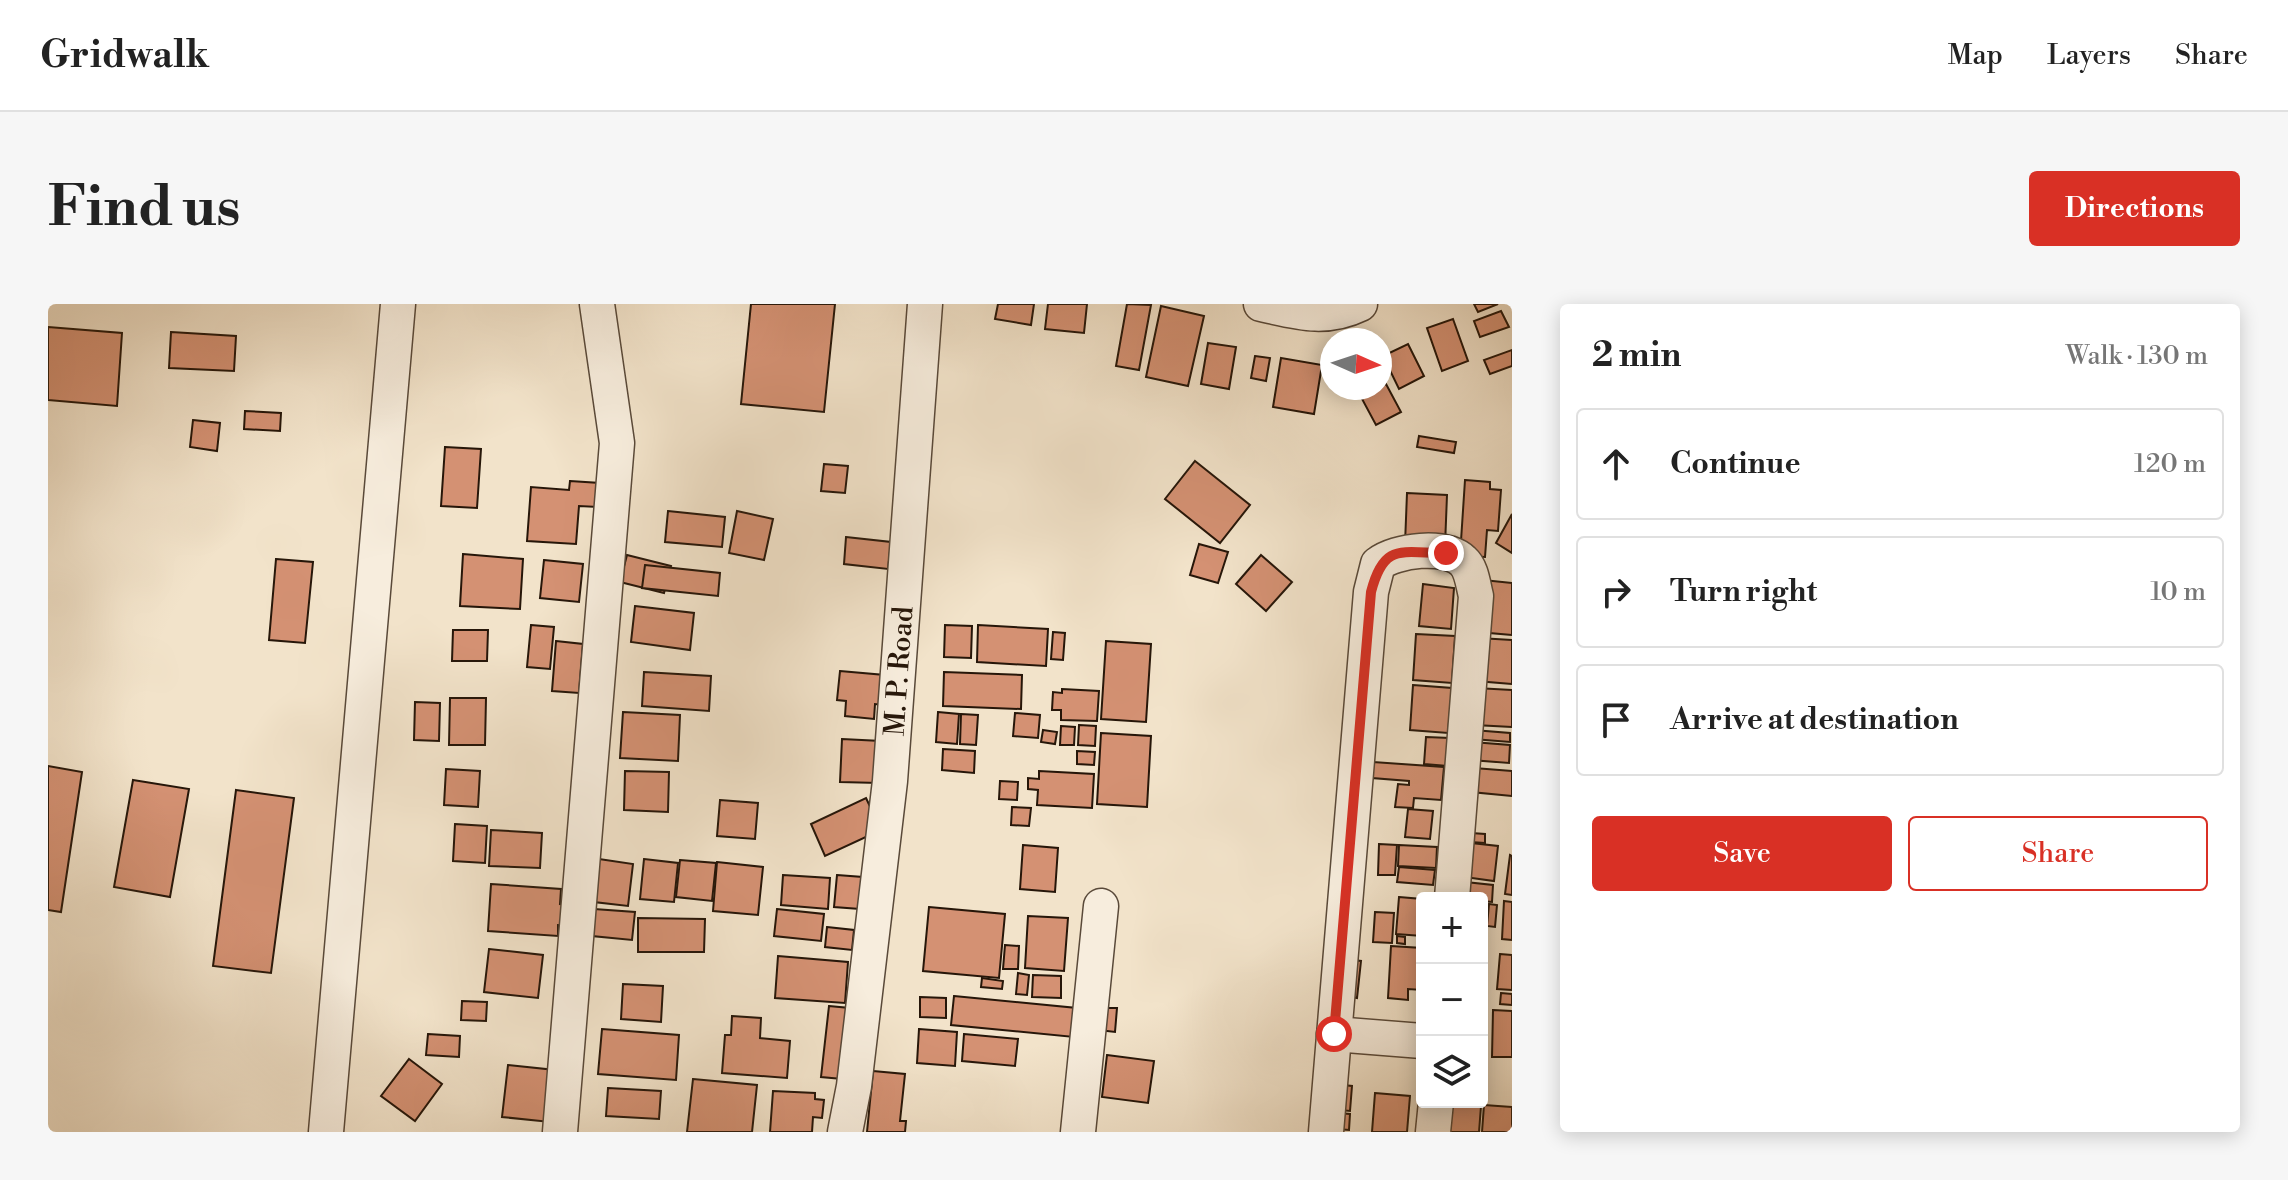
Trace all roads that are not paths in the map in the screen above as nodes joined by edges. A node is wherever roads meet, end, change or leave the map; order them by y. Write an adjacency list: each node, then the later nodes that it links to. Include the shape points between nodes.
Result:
1 (398, 304): 11 (street)
2 (597, 304): 12 (street, via 617,443)
3 (925, 304): 13 (street, M. P. Road, via 890,781)
4 (1261, 304): 5 (street, via 1301,315 1345,311)
5 (1360, 304)
6 (1452, 892): 8 (street, via 1476,596 1462,559 1446,553 1400,553 1378,564 1371,592)
7 (1101, 906): 14 (street)
8 (1334, 1034): 9 (street); 15 (street)
9 (1416, 1041)
10 (1435, 1108): 16 (street)
11 (326, 1132)
12 (560, 1132)
13 (845, 1132)
14 (1078, 1132)
15 (1326, 1132)
16 (1433, 1132)

